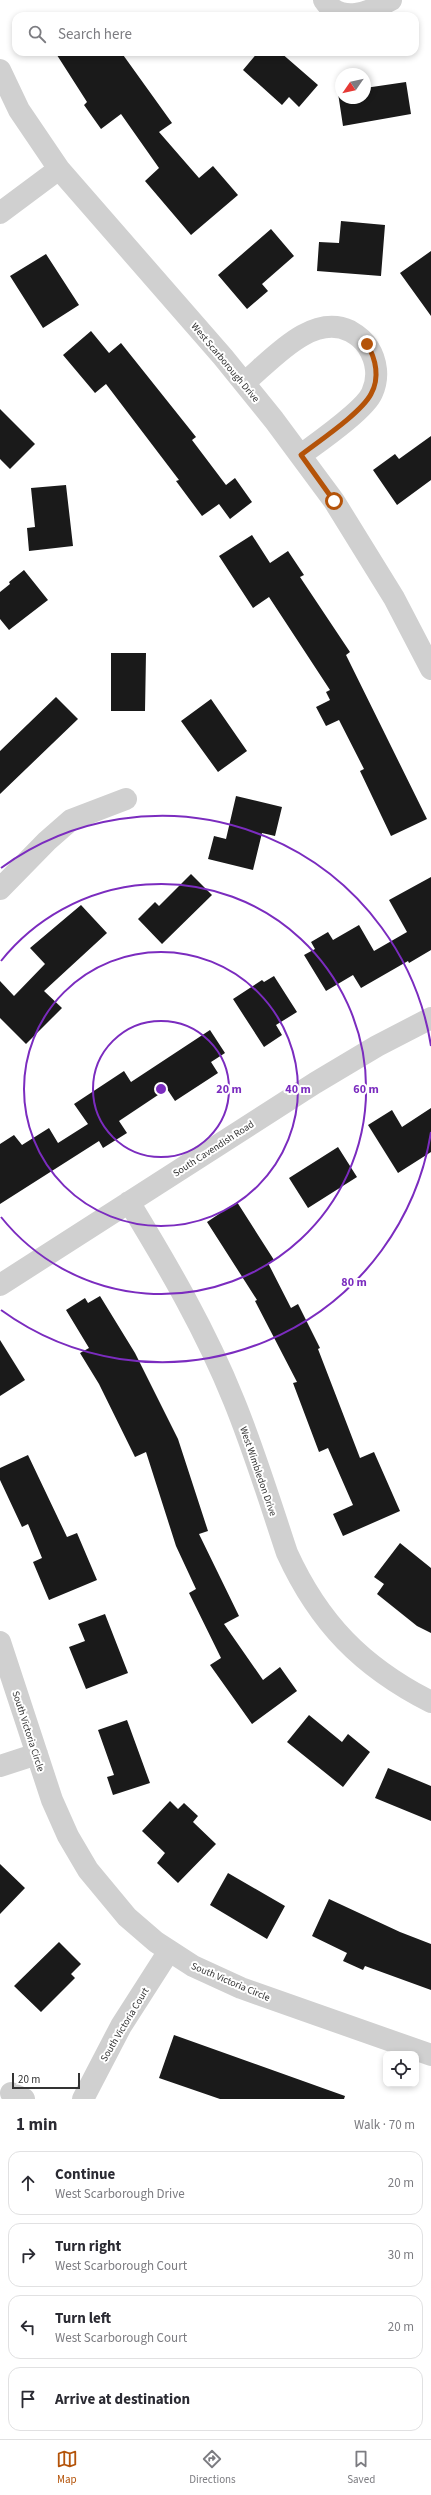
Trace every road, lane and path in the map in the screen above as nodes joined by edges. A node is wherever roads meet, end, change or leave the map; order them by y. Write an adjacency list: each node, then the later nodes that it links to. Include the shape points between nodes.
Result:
1 (324, 0): 3 (street)
2 (391, 0): 4 (street)
3 (340, 12)
4 (369, 12)
5 (0, 70): 6 (street, West Scarborough Drive, via 19,110)
6 (59, 169): 7 (street); 8 (street, West Scarborough Drive)
7 (0, 213)
8 (244, 383): 9 (street, West Scarborough Drive); 9 (street, via 310,331 330,327 343,328 356,334 367,344 376,363 372,394 362,406)
9 (301, 455): 10 (street, West Scarborough Drive, via 334,501 394,598)
10 (431, 669)
11 (126, 799): 12 (street, via 71,820)
12 (0, 890)
13 (431, 1018): 14 (street, South Cavendish Road, via 315,1083)
14 (129, 1202): 15 (street, South Cavendish Road); 17 (street, West Wimbledon Drive, via 172,1271 214,1355 234,1400 297,1575 325,1620 358,1655 382,1674)
15 (0, 1285)
16 (0, 1642): 18 (street, South Victoria Circle)
17 (431, 1702)
18 (37, 1754): 19 (street); 20 (street, South Victoria Circle, via 52,1800 68,1836 88,1870 127,1917)
19 (0, 1766)
20 (168, 1951): 21 (street, South Victoria Circle, via 193,1966 241,1988); 22 (street, South Victoria Court, via 121,2026)
21 (431, 2055)
22 (83, 2099)

